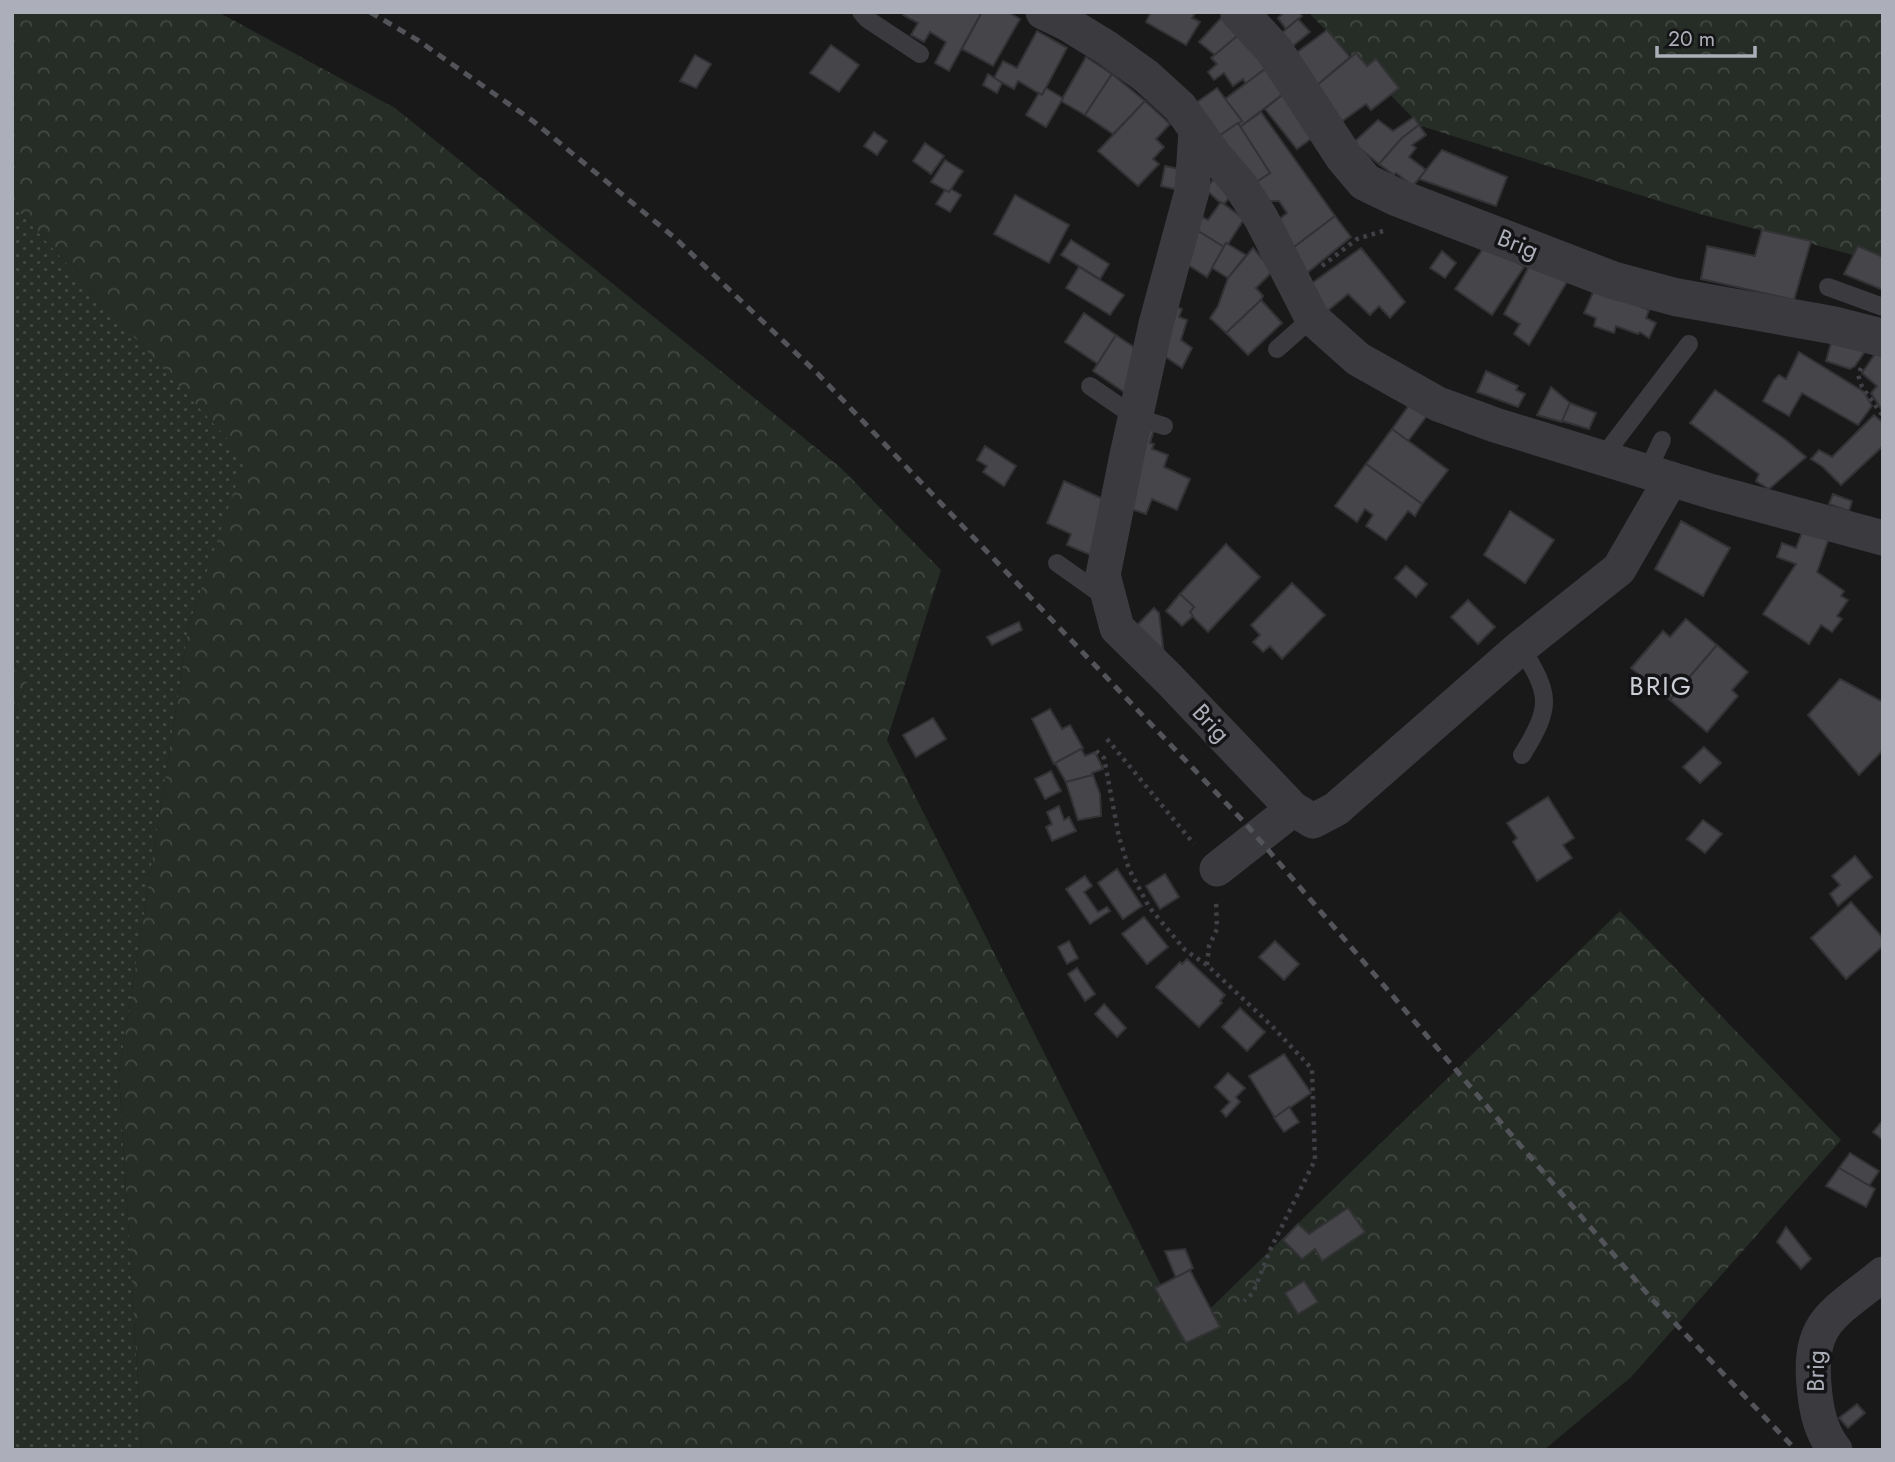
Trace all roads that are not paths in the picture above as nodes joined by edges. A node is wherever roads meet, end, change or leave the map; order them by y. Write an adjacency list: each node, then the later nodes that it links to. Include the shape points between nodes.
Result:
1 (861, 12): 4 (lane)
2 (1043, 12): 5 (street, via 1146,76 1180,107)
3 (1239, 12): 7 (street, Brig, via 1274,50 1343,157 1365,182 1612,280)
4 (920, 54)
5 (1196, 131): 9 (street, via 1261,218); 15 (street, Brig, via 1192,191 1156,324)
6 (1828, 287): 8 (lane)
7 (1675, 297): 10 (lane); 11 (street, Brig)
8 (1883, 307)
9 (1312, 318): 13 (lane); 17 (street, via 1358,359 1438,404)
10 (1722, 322)
11 (1883, 338)
12 (1689, 344): 17 (lane)
13 (1277, 349)
14 (1090, 386): 15 (lane)
15 (1149, 421): 21 (street, Brig, via 1103,575)
16 (1662, 440): 18 (lane)
17 (1602, 458): 18 (street)
18 (1659, 476): 19 (street); 22 (street, via 1619,569)
19 (1883, 538)
20 (1057, 563): 21 (lane)
21 (1110, 600): 24 (street, Brig, via 1117,628)
22 (1521, 647): 23 (lane, via 1545,693 1543,714); 24 (street, via 1336,809 1313,821)
23 (1522, 755)
24 (1293, 810): 25 (street)
25 (1217, 883)
26 (1883, 1274): 27 (street, Brig, via 1829,1319 1812,1353 1816,1408)
27 (1835, 1450)

